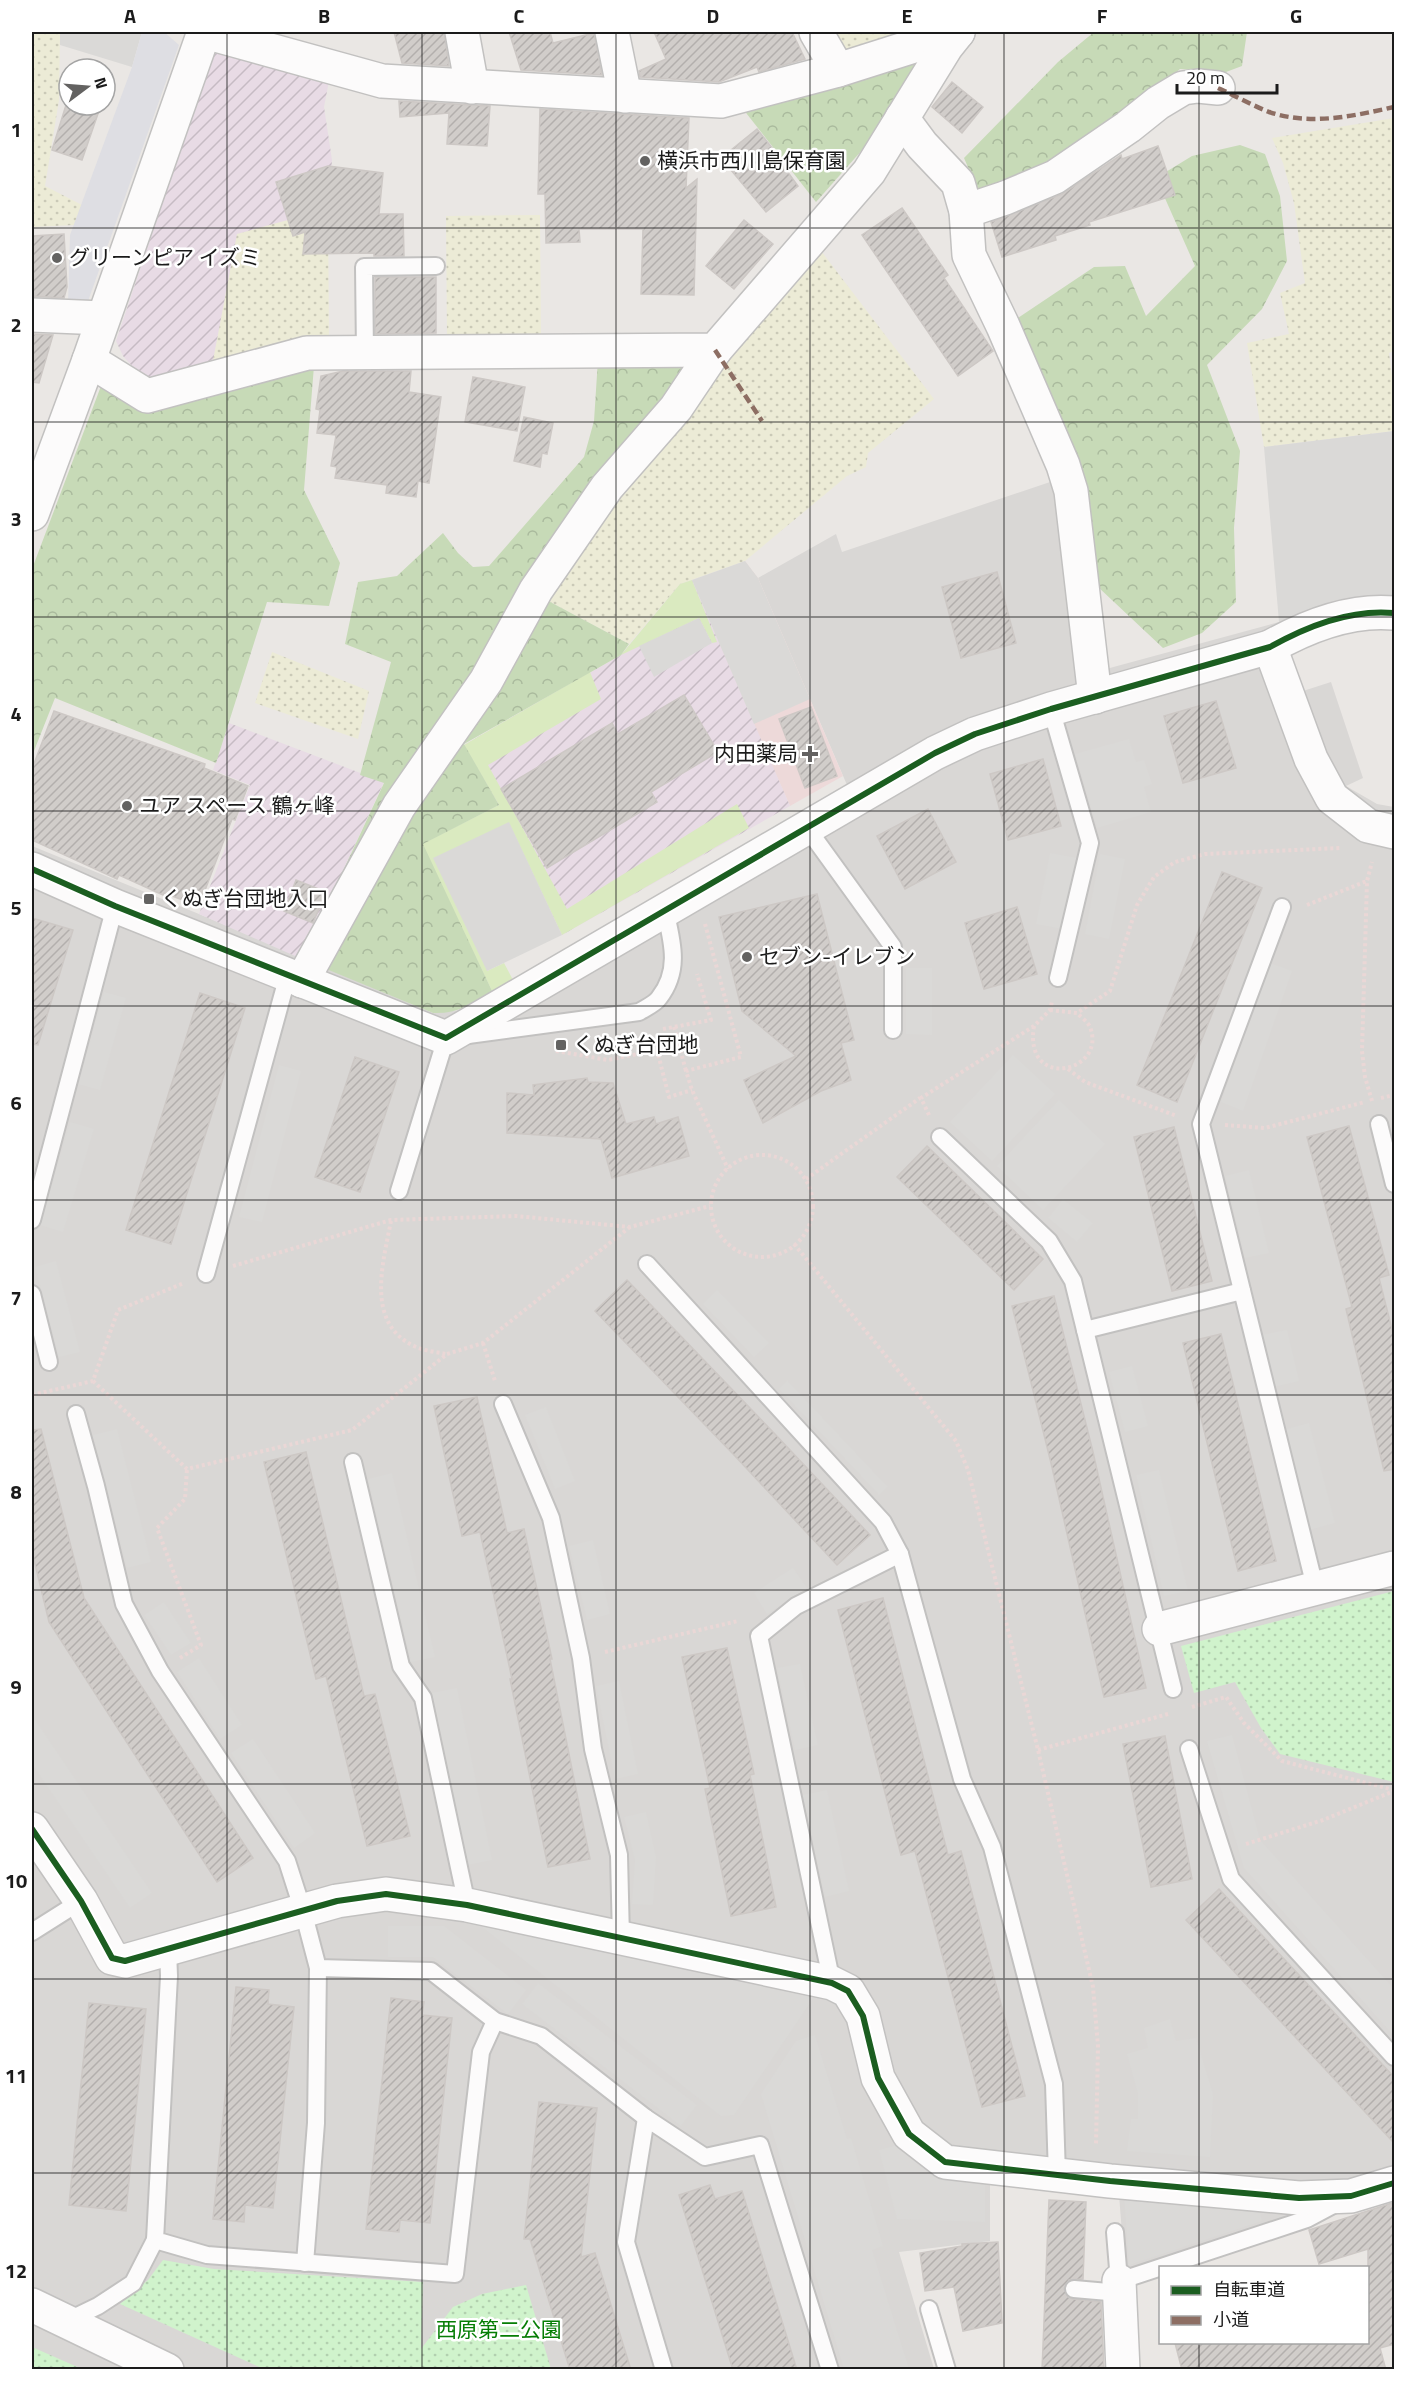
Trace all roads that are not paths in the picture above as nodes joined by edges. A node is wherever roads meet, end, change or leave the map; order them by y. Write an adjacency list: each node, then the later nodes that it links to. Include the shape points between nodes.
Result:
1 (462, 32): 7 (street)
2 (612, 32): 9 (street)
3 (816, 32): 6 (street)
4 (958, 32): 6 (street); 10 (street)
5 (198, 35): 7 (street, via 382,81); 14 (street)
6 (838, 70): 9 (street, via 721,101)
7 (472, 87): 9 (street)
8 (1218, 88): 11 (street, via 1183,88 1055,177)
9 (625, 96)
10 (902, 118): 11 (street, via 958,183); 15 (street, via 869,172)
11 (966, 211): 21 (street, via 969,255 1003,326 1071,491)
12 (436, 266): 16 (lane, via 364,267)
13 (32, 315): 14 (street)
14 (103, 318): 17 (street)
15 (715, 350): 16 (street); 29 (street, via 676,408 607,487 536,590 486,681 399,806)
16 (365, 354): 17 (street, via 307,353 147,396)
17 (89, 360): 18 (street)
18 (32, 514)
19 (1395, 613): 20 (street, via 1372,611 1300,630)
20 (1270, 647): 21 (street); 24 (street, via 1311,759 1332,798 1368,826)
21 (1095, 697): 22 (street)
22 (1051, 709): 23 (street, via 975,734 935,753); 30 (lane, via 1090,843)
23 (807, 828): 27 (street); 31 (lane, via 893,947)
24 (1387, 830)
25 (32, 869): 26 (street)
26 (115, 906): 29 (street); 37 (lane)
27 (665, 910): 32 (street); 32 (lane, via 674,948 672,971 659,999 639,1012)
28 (1280, 911): 40 (lane, via 1201,1124)
29 (295, 978): 32 (street); 39 (lane)
30 (1058, 978)
31 (893, 1030)
32 (446, 1038): 36 (lane)
33 (1379, 1124): 35 (lane)
34 (940, 1137): 42 (lane, via 1049,1241 1072,1281)
35 (1395, 1184)
36 (399, 1191)
37 (32, 1220)
38 (647, 1264): 47 (lane, via 883,1522)
39 (206, 1274)
40 (1242, 1291): 42 (lane); 49 (lane)
41 (32, 1294): 43 (lane)
42 (1085, 1330): 50 (lane)
43 (49, 1362)
44 (503, 1404): 58 (lane, via 551,1518 581,1658 593,1749 619,1855)
45 (76, 1414): 56 (lane, via 124,1604 160,1671 286,1861)
46 (353, 1462): 55 (lane, via 401,1666 423,1698)
47 (900, 1554): 61 (lane, via 796,1606 759,1636); 65 (lane, via 962,1779 992,1847 1054,2084)
48 (1395, 1568): 49 (street)
49 (1315, 1587): 50 (street)
50 (1159, 1629): 51 (lane)
51 (1173, 1689)
52 (1189, 1749): 63 (lane, via 1231,1879)
53 (32, 1828): 54 (street)
54 (81, 1901): 57 (lane); 59 (street, via 112,1958 125,1961)
55 (466, 1905): 56 (street, via 387,1894 337,1901); 58 (street)
56 (303, 1911): 59 (street); 60 (lane)
57 (32, 1932)
58 (621, 1939): 61 (street)
59 (168, 1950): 69 (lane)
60 (318, 1968): 62 (lane, via 431,1971); 70 (lane, via 316,2123)
61 (832, 1983): 65 (street, via 848,1991 863,2016 878,2078 909,2134 945,2162)
62 (495, 2021): 64 (lane, via 541,2036); 70 (lane, via 481,2052 455,2274)
63 (1395, 2057)
64 (646, 2118): 79 (lane, via 626,2242); 80 (lane, via 705,2157 760,2145)
65 (1057, 2175): 67 (street, via 1111,2189 1299,2198)
66 (1395, 2183): 67 (street)
67 (1351, 2196): 71 (lane, via 1307,2219)
68 (1115, 2232): 73 (lane)
69 (155, 2241): 70 (lane, via 207,2255); 77 (lane, via 133,2283)
70 (305, 2263)
71 (1178, 2266)
72 (1159, 2273): 73 (lane)
73 (1120, 2287): 74 (lane); 82 (street)
74 (1074, 2289)
75 (32, 2305): 77 (street)
76 (929, 2309): 81 (lane)
77 (66, 2322): 78 (street)
78 (167, 2370)
79 (664, 2370)
80 (830, 2370)
81 (947, 2370)
82 (1123, 2370)

